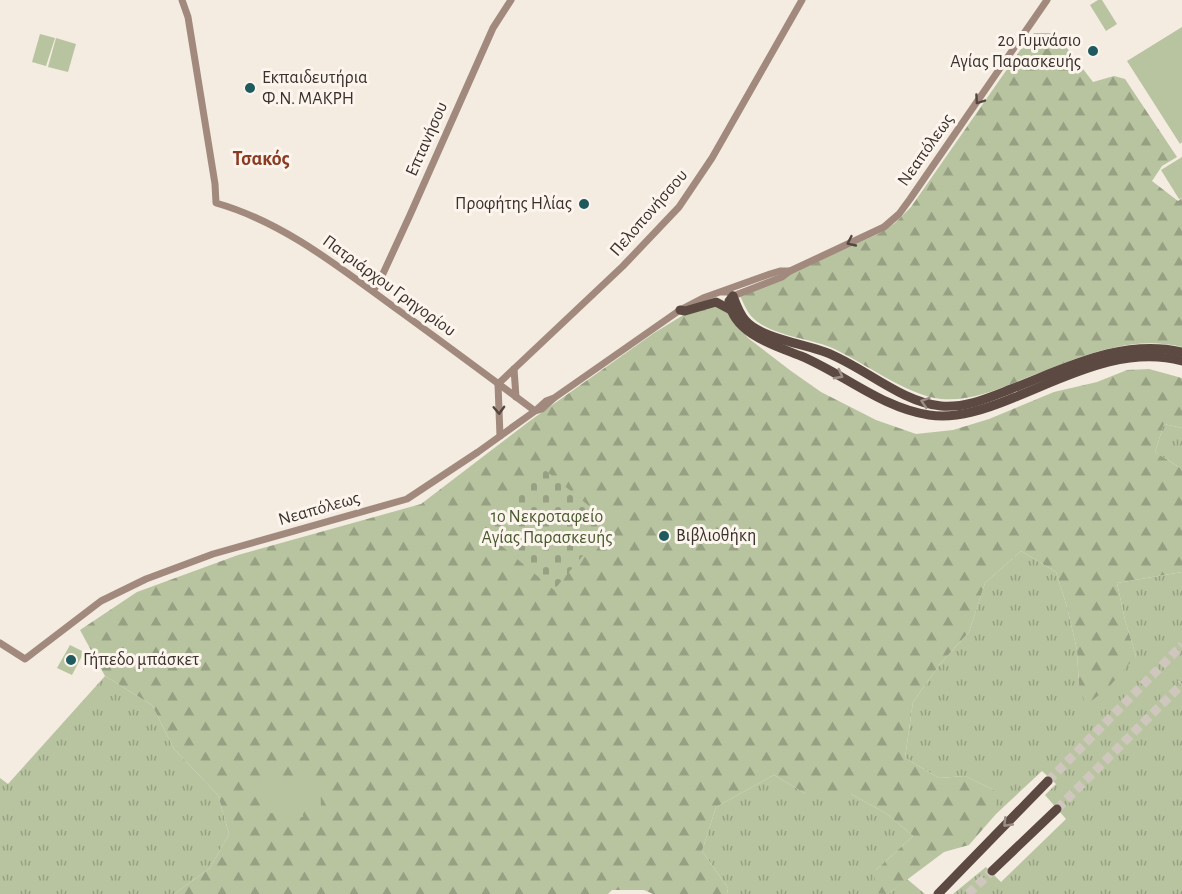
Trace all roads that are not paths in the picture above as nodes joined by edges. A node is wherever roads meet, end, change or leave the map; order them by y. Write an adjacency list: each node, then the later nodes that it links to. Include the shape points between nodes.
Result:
1 (182, 0): 6 (street, Πατριάρχου Γρηγορίου, via 188,17 216,203 294,237)
2 (511, 0): 6 (street, Επτανήσου, via 493,28)
3 (802, 0): 13 (street, Πελοπονήσσου, via 712,158 679,207)
4 (1047, 0): 5 (street, Νεαπόλεως, one-way to 5, via 899,214 884,227)
5 (790, 271): 7 (street, Νεαπόλεως); 8 (street)
6 (373, 291): 14 (street, Πατριάρχου Γρηγορίου)
7 (722, 292): 8 (street); 9 (street, Νεαπόλεως)
8 (733, 296): 10 (highway, via 729,300); 11 (highway, one-way to 8, via 1149,347 1118,350 981,401 936,405 912,397 833,355 754,328)
9 (680, 310): 10 (highway, via 716,302); 16 (street, Νεαπόλεως)
10 (731, 310): 12 (highway, one-way to 12, via 743,326 764,340 811,360 888,402 930,415 981,410 1117,359 1152,356)
11 (1182, 351)
12 (1182, 361)
13 (514, 369): 14 (street, Πελοπονήσσου); 15 (street)
14 (498, 384): 15 (street, Πατριάρχου Γρηγορίου); 17 (street, one-way to 17)
15 (516, 397): 16 (street, Πατριάρχου Γρηγορίου)
16 (535, 411): 17 (street, Νεαπόλεως)
17 (501, 436): 18 (street, Νεαπόλεως, via 407,499 206,556 110,595 25,659)
18 (0, 643)
19 (1048, 781): 22 (highway, one-way to 22)
20 (1057, 809): 21 (highway)
21 (992, 871)
22 (938, 894)

